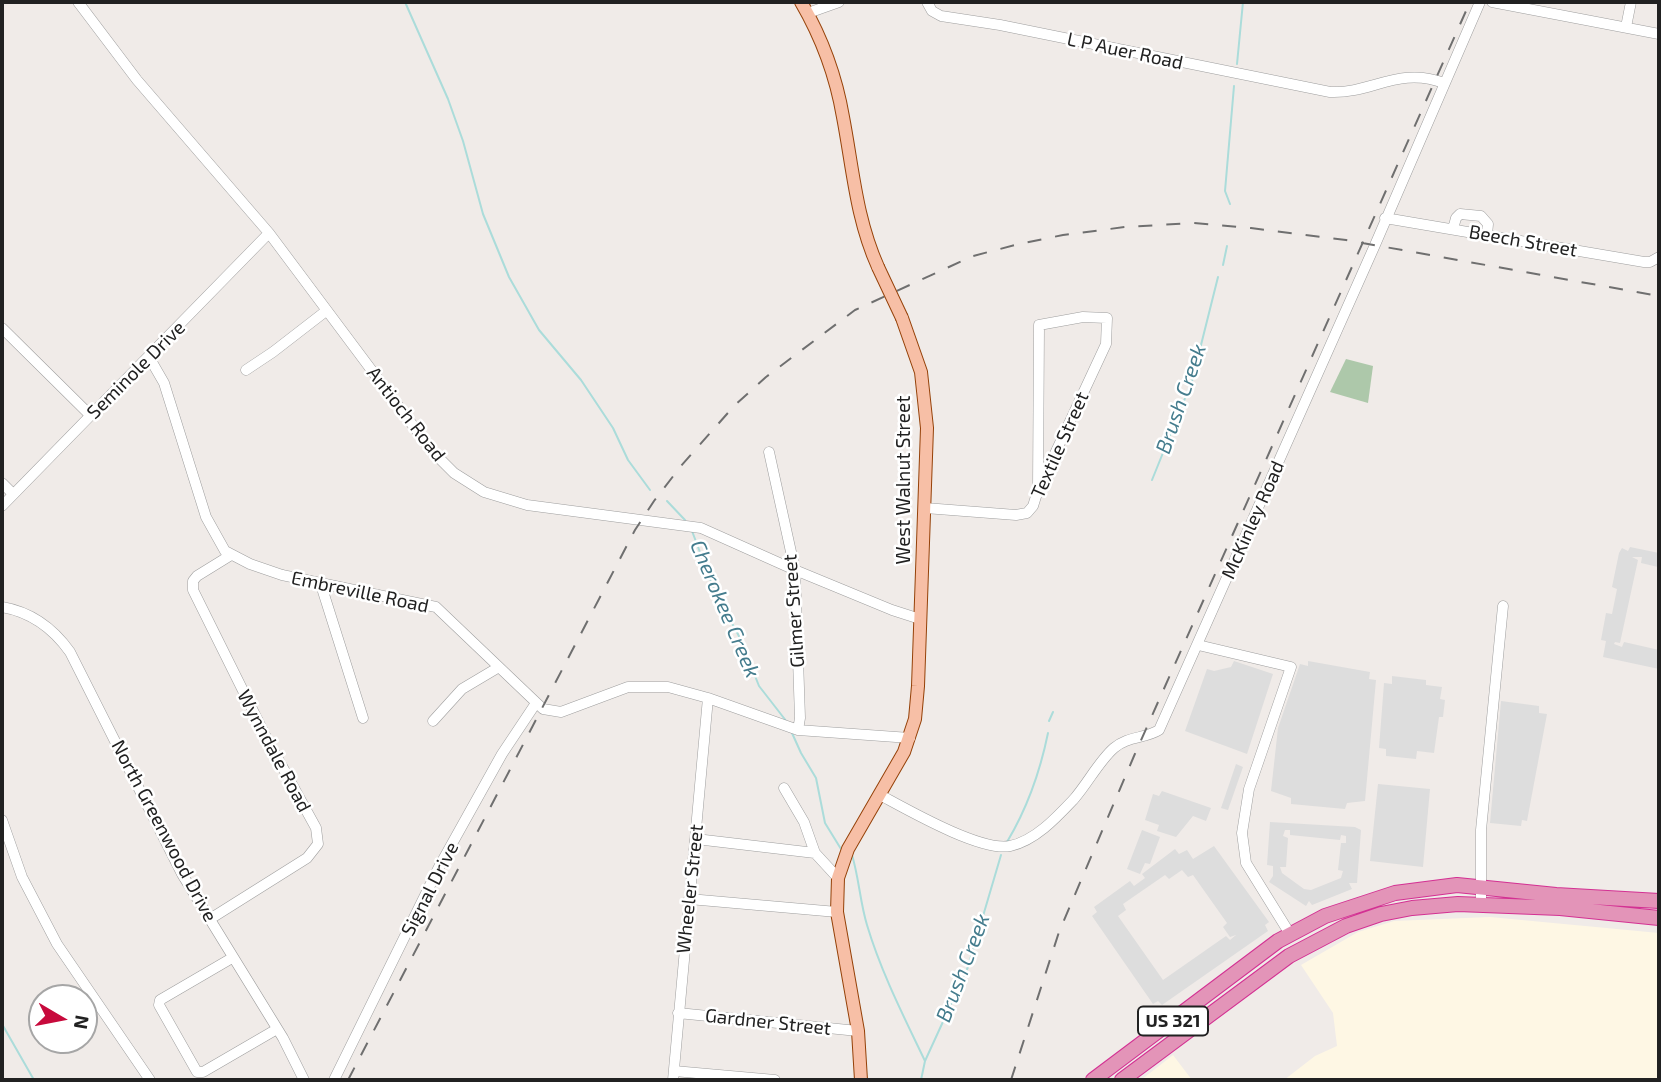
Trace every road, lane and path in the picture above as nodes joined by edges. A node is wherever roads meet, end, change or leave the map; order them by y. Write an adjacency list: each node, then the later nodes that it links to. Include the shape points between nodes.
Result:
1 (78, 2): 13 (street, Antioch Road, via 137,80)
2 (839, 2): 7 (street)
3 (927, 2): 10 (street, L P Auer Road, via 941,16 1329,92 1345,93 1403,77)
4 (1480, 2): 10 (street, McKinley Road)
5 (1492, 2): 8 (street)
6 (1632, 2): 8 (street)
7 (804, 7): 26 (main road, West Walnut Street, bridge, via 835,82 859,218 914,346 925,393)
8 (1626, 27): 9 (street)
9 (1659, 34)
10 (1444, 83): 11 (street, McKinley Road)
11 (1385, 218): 12 (street, Beech Street); 33 (street, McKinley Road)
12 (1453, 229): 14 (street, Beech Street); 14 (street, via 1460,214 1481,216 1488,224)
13 (269, 233): 16 (street, Antioch Road); 18 (street, Seminole Drive)
14 (1487, 235): 15 (street, Beech Street, via 1644,262)
15 (1659, 257)
16 (326, 311): 19 (street); 28 (street, Antioch Road, via 432,451 454,473 484,492 527,506 701,527)
17 (2, 328): 20 (street)
18 (149, 357): 20 (street, Seminole Drive); 27 (street, via 164,383 206,517 218,542)
19 (246, 370)
20 (90, 415): 24 (street, Seminole Drive)
21 (769, 452): 28 (street, Gilmer Street)
22 (2, 483): 24 (street)
23 (1038, 489): 23 (street, Textile Street, via 1106,344 1107,318 1039,325); 26 (street, Textile Street, via 1027,513)
24 (13, 494): 25 (street, Seminole Drive)
25 (2, 506)
26 (925, 509): 32 (main road, West Walnut Street)
27 (231, 555): 29 (street, Embreville Road); 53 (street, Wynndale Road, via 197,576 193,590 316,828 318,844 307,858)
28 (795, 570): 32 (street, Antioch Road); 39 (street, Gilmer Street)
29 (321, 585): 34 (street, Embreville Road, via 436,607); 37 (street)
30 (1503, 606): 47 (street, via 1481,830)
31 (2, 607): 53 (street, North Greenwood Drive, via 40,621 70,652 151,816)
32 (920, 619): 40 (main road, West Walnut Street, via 917,706)
33 (1198, 645): 42 (street, McKinley Road, via 1159,730 1113,749 1059,815 1019,844 984,844); 54 (street, via 1291,667 1249,789 1242,833 1246,863)
34 (499, 667): 36 (street, Embreville Road); 38 (street, via 462,689)
35 (708, 698): 36 (street, via 668,687 628,687 561,712); 39 (street); 44 (street, Wheeler Street)
36 (536, 703): 64 (street, Signal Drive, via 439,867)
37 (363, 718)
38 (433, 721)
39 (793, 728): 40 (street)
40 (910, 738): 42 (main road, West Walnut Street)
41 (783, 788): 45 (street, via 804,822)
42 (880, 795): 46 (main road, West Walnut Street, via 846,852)
43 (2, 820): 62 (street, via 22,877 57,944)
44 (696, 839): 45 (street); 48 (street, Wheeler Street)
45 (815, 853): 46 (street)
46 (838, 878): 51 (main road, West Walnut Street)
47 (1480, 887): 49 (highway, US 321); 50 (street); 54 (highway, US 321, via 1438,886 1395,893 1325,916)
48 (690, 899): 51 (street); 56 (street, Wheeler Street)
49 (1659, 901)
50 (1481, 905): 52 (highway, US 321); 60 (highway, US 321, via 1404,909 1346,926 1289,956)
51 (837, 912): 58 (main road, West Walnut Street)
52 (1659, 918)
53 (210, 919): 55 (street, North Greenwood Drive)
54 (1290, 934): 59 (highway, US 321)
55 (232, 958): 57 (street, North Greenwood Drive); 57 (street, via 160,1000 186,1055 197,1072 204,1072)
56 (678, 1013): 58 (street, Gardner Street); 61 (street, Wheeler Street)
57 (277, 1029): 63 (street, North Greenwood Drive)
58 (858, 1031): 66 (main road, West Walnut Street)
59 (1143, 1043): 60 (street); 67 (highway, US 321)
60 (1153, 1057): 68 (highway, US 321)
61 (673, 1076): 65 (street)
62 (150, 1080)
63 (304, 1080)
64 (334, 1080)
65 (775, 1080)
66 (861, 1080)
67 (1093, 1080)
68 (1122, 1080)

